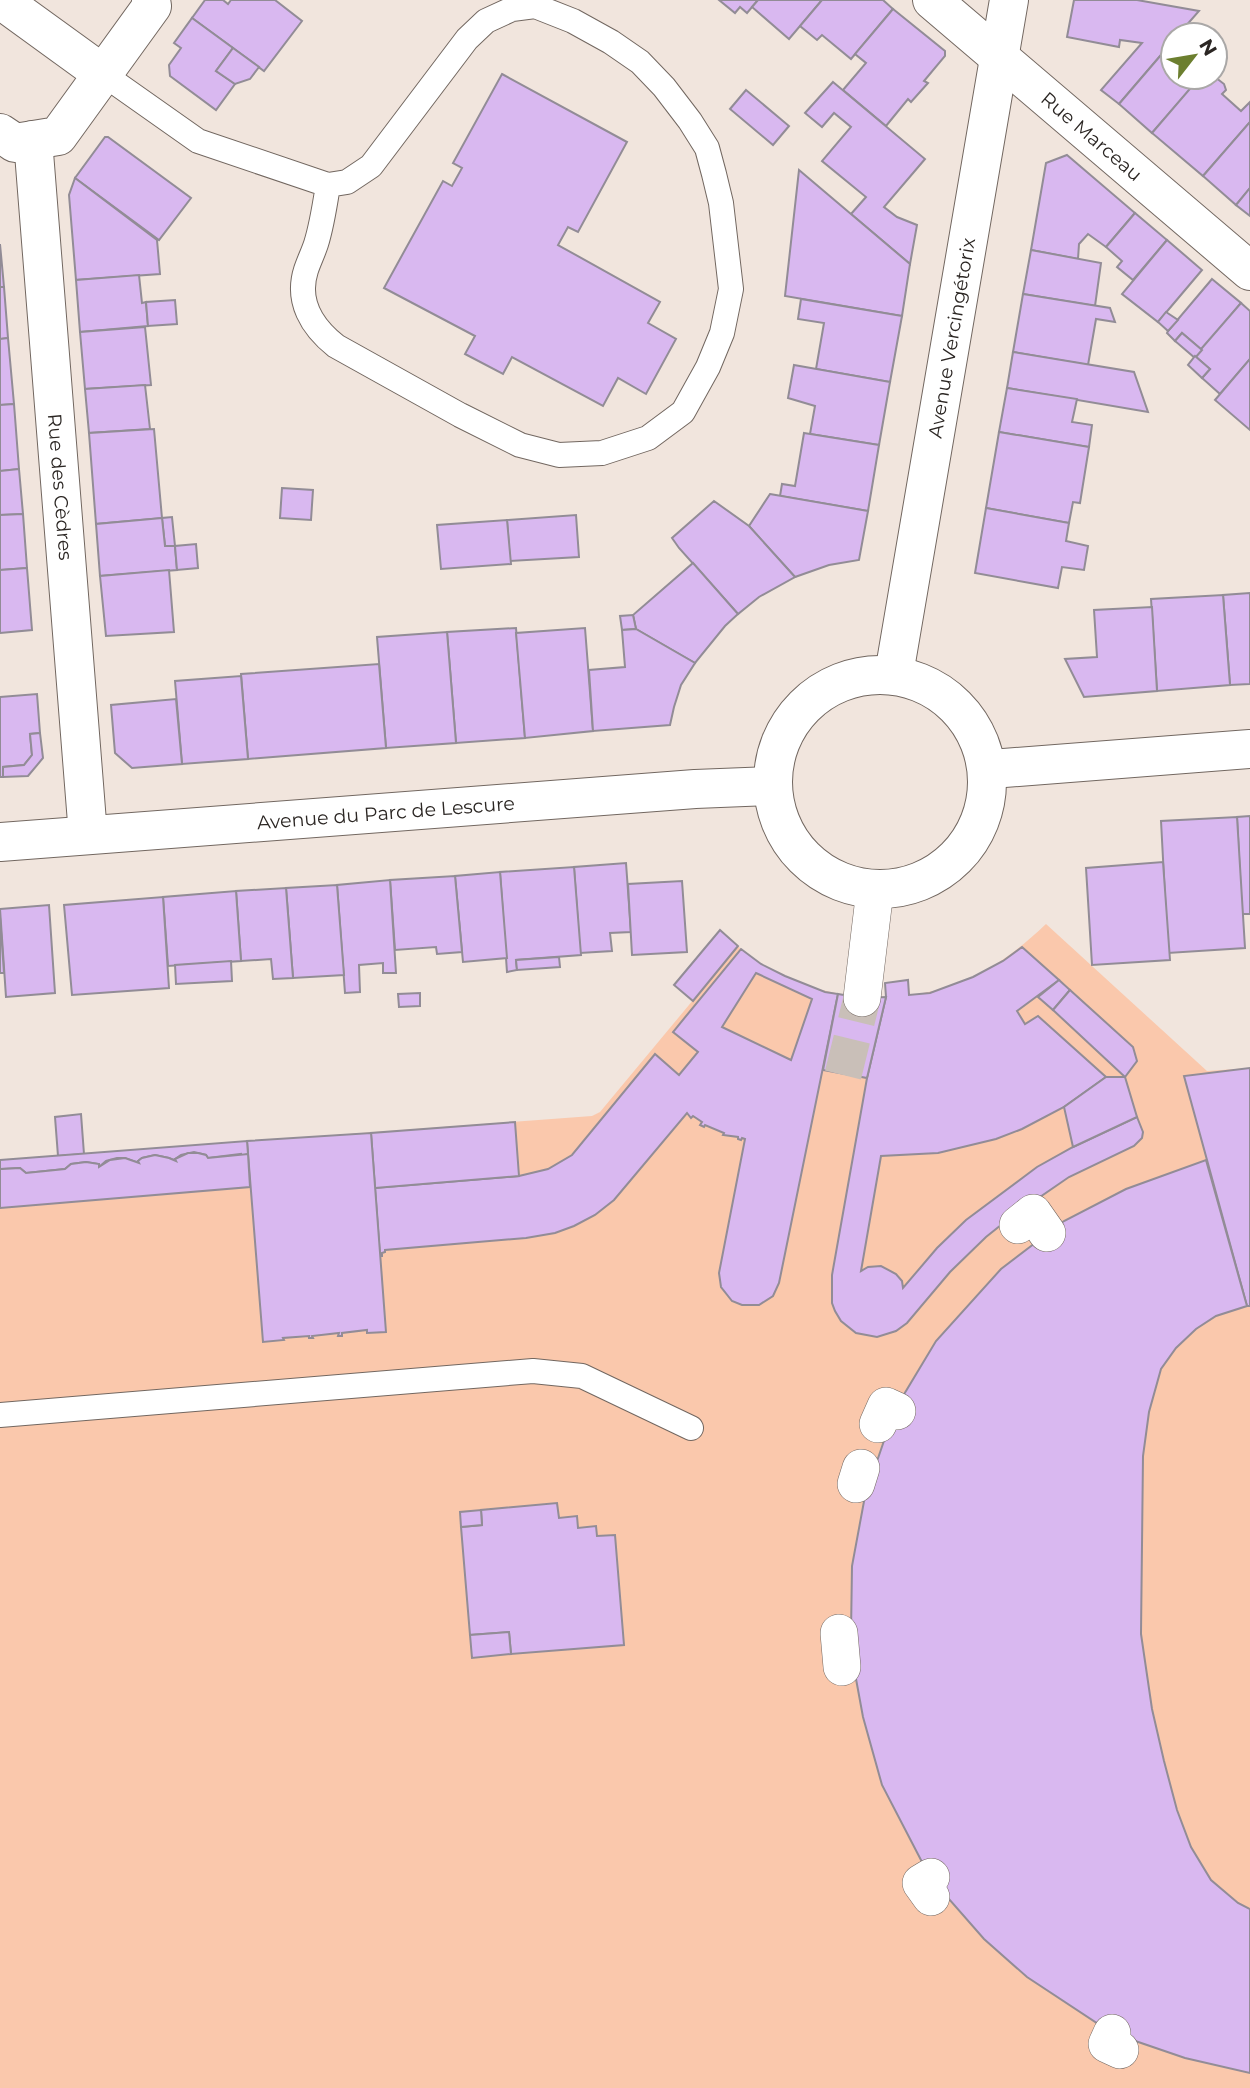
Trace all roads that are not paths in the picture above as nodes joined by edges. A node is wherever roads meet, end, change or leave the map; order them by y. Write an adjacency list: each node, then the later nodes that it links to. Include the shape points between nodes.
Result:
1 (151, 0): 6 (street, via 152,6)
2 (932, 0): 5 (street, Rue Marceau)
3 (1009, 0): 5 (street, Avenue Vercingétorix)
4 (11, 12): 6 (street)
5 (999, 58): 9 (street, Rue Marceau); 10 (street, Avenue Vercingétorix)
6 (103, 74): 7 (street, via 58,136); 8 (lane, via 198,141)
7 (16, 137): 14 (street, Rue des Cèdres)
8 (328, 185): 8 (lane, via 347,182 372,166 467,39 486,21 512,9 535,6 611,42 640,62 691,121 707,148 721,203 731,289 722,334 683,412 649,438 602,453 559,455 520,445 336,346 320,333 303,294)
9 (1250, 271)
10 (894, 674): 12 (street, via 928,685 957,707 978,736); 13 (street, via 856,676 822,690 794,715 777,748)
11 (1250, 749): 12 (street)
12 (987, 771): 16 (street, via 985,808 970,842 945,869 912,885)
13 (772, 786): 14 (street, Avenue du Parc de Lescure); 16 (street, via 778,817 793,845 815,868 843,884)
14 (88, 835): 15 (street, Avenue du Parc de Lescure)
15 (0, 842)
16 (875, 890): 17 (street)
17 (862, 998)
18 (0, 1415): 19 (lane, via 533,1371 582,1376)
19 (691, 1428)

